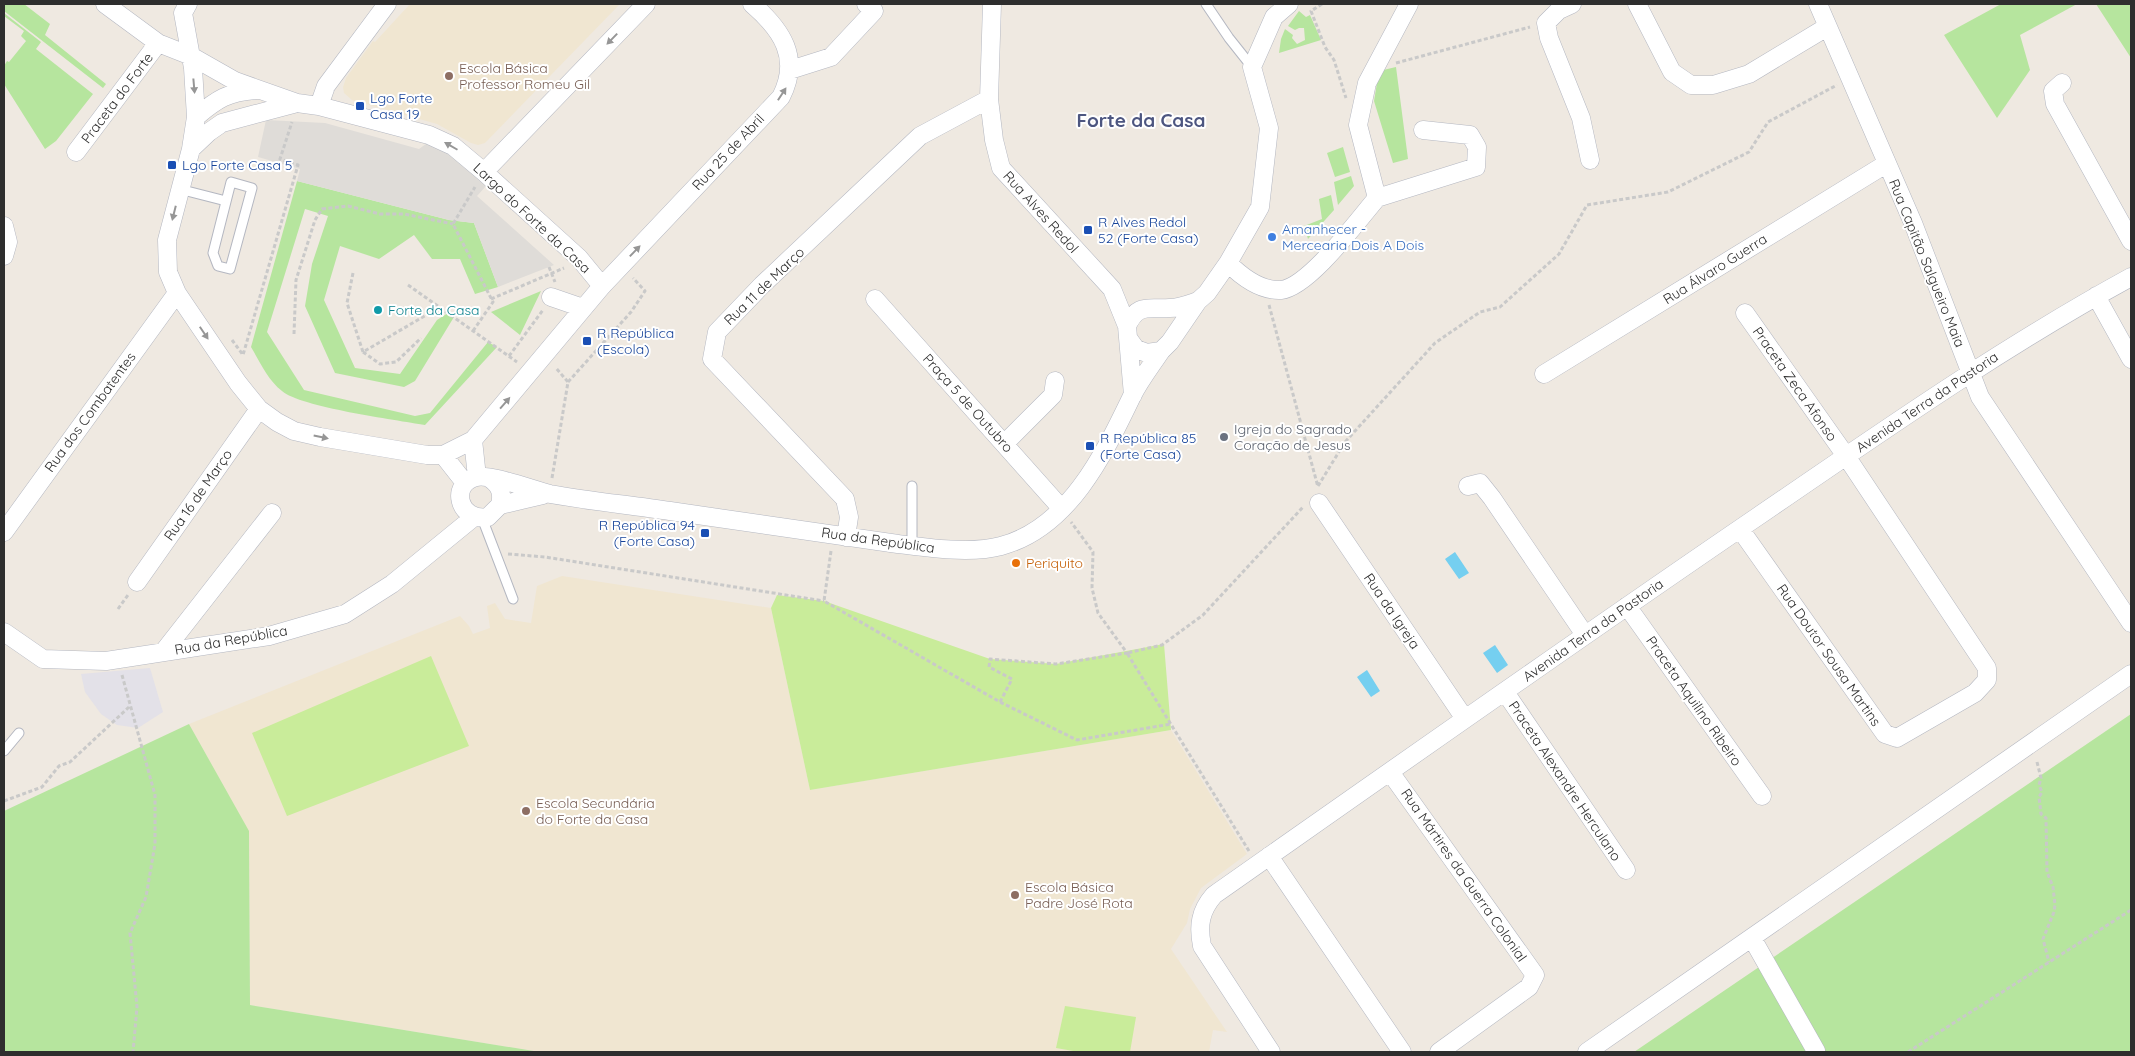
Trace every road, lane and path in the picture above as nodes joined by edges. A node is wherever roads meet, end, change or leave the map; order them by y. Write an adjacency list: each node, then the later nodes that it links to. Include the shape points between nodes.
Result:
1 (105, 4): 17 (street, Praceta do Forte)
2 (188, 4): 18 (street, via 183,13)
3 (387, 4): 27 (street, via 326,86)
4 (646, 4): 35 (street, one-way to 35)
5 (752, 4): 21 (street, Rua 25 de Abril, via 765,15 784,41)
6 (866, 4): 21 (street, via 874,11 831,57)
7 (992, 4): 25 (street, Rua Alves Redol)
8 (1206, 4): 20 (lane)
9 (1289, 4): 20 (street, via 1274,17)
10 (1322, 4): 29 (path, via 1311,12 1334,60 1350,111)
11 (1409, 4): 29 (street, via 1367,82)
12 (1572, 4): 33 (street, via 1559,10 1546,23 1581,118)
13 (1637, 4): 15 (street, via 1672,72 1691,85 1713,85 1749,74)
14 (1818, 4): 15 (street, Rua Capitão Salgueiro Maia)
15 (1827, 28): 22 (street, Rua Capitão Salgueiro Maia)
16 (1519, 30): 19 (path)
17 (158, 43): 18 (street, Praceta do Forte); 32 (street, Praceta do Forte)
18 (191, 56): 24 (street, Largo do Forte da Casa, via 235,81); 28 (street, one-way to 28)
19 (1403, 61)
20 (1252, 68): 44 (street, Rua da República, via 1269,128 1260,207)
21 (790, 70): 46 (street, Rua 25 de Abril, one-way to 21, via 781,97 788,84)
22 (1849, 78): 34 (street, Rua Capitão Salgueiro Maia); 89 (path, via 1768,122 1749,152 1668,192 1587,205 1559,254 1500,307 1480,312 1435,343 1345,442)
23 (2062, 82): 41 (street, via 2053,91 2055,104)
24 (262, 90): 26 (street, Largo do Forte da Casa); 28 (street, Largo do Forte da Casa, via 237,91 223,96)
25 (989, 99): 53 (street, Rua Alves Redol, via 1001,168); 97 (street, Rua 11 de Março, via 920,136 717,332 712,359 844,499 849,517)
26 (297, 103): 27 (street, Largo do Forte da Casa); 31 (street, Largo do Forte da Casa, via 222,123); 65 (path, via 280,159 298,165 243,355)
27 (319, 106): 35 (street, Largo do Forte da Casa, one-way to 27, via 452,146 429,135)
28 (196, 117): 31 (street)
29 (1360, 117): 37 (street)
30 (1423, 130): 37 (street, via 1470,135 1477,147 1476,168)
31 (191, 149): 36 (street, Largo do Forte da Casa)
32 (76, 152)
33 (1590, 160)
34 (1886, 164): 74 (street, Rua Capitão Salgueiro Maia); 76 (street, Rua Álvaro Guerra)
35 (484, 172): 39 (path); 43 (street, Largo do Forte da Casa)
36 (179, 189): 38 (lane); 54 (street, Largo do Forte da Casa, one-way to 54, via 166,256 168,272)
37 (1377, 198): 52 (street, via 1309,276 1282,290)
38 (226, 201): 38 (lane, via 213,253 218,266 230,269 252,188 231,182)
39 (453, 224): 58 (path); 67 (path, via 348,206 322,209 315,220 296,280)
40 (4, 226): 42 (street, via 8,242)
41 (2131, 241)
42 (4, 256)
43 (579, 258): 48 (path); 51 (street, Largo do Forte da Casa)
44 (1228, 263): 52 (street, via 1240,276); 59 (street, Rua da República)
45 (549, 267): 48 (path)
46 (620, 267): 51 (street, Rua 25 de Abril); 78 (path, via 645,291 631,312)
47 (353, 273): 70 (path, via 347,303)
48 (553, 274): 56 (path, via 555,282); 58 (path)
49 (2131, 277): 55 (street, Avenida Terra da Pastoria)
50 (408, 285): 60 (path)
51 (602, 286): 61 (street, Largo do Forte da Casa)
52 (1265, 287): 89 (path)
53 (1112, 289): 62 (street, Rua Alves Redol); 66 (street, Rua Alves Redol)
54 (177, 293): 80 (street, Largo do Forte da Casa, one-way to 80); 96 (street, Rua dos Combatentes)
55 (2096, 296): 73 (street); 74 (street, Avenida Terra da Pastoria)
56 (551, 297): 61 (street); 71 (path)
57 (875, 298): 82 (street, Praça 5 de Outubro)
58 (491, 299): 64 (path)
59 (1198, 301): 62 (street, via 1171,308); 69 (street, Rua da República)
60 (440, 307): 64 (path); 70 (path)
61 (583, 308): 72 (street, Largo do Forte da Casa)
62 (1151, 308): 66 (street, via 1138,310 1132,316); 69 (street, via 1166,313 1173,321)
63 (1745, 313): 84 (street, Praceta Zeca Afonso)
64 (473, 331): 71 (path)
65 (226, 332)
66 (1128, 332): 69 (street, via 1136,349 1147,353); 79 (street, Rua da República)
67 (294, 334)
68 (422, 338): 70 (path, via 396,362 380,364)
69 (1166, 347): 79 (street, Rua da República)
70 (363, 352)
71 (510, 356): 75 (path)
72 (545, 356): 75 (street, Largo do Forte da Casa); 78 (path)
73 (2131, 359)
74 (1970, 371): 84 (street, Avenida Terra da Pastoria); 105 (street, Rua Capitão Salgueiro Maia, via 1980,398)
75 (532, 372): 81 (street, Largo do Forte da Casa, one-way to 75)
76 (1544, 374)
77 (1055, 381): 82 (street, via 1053,395)
78 (568, 382): 88 (path)
79 (1133, 395): 92 (street, Rua da República, via 1121,423 1080,488)
80 (259, 409): 83 (street, Largo do Forte da Casa, one-way to 83, via 294,430 427,455); 101 (street, Rua 16 de Março)
81 (473, 440): 83 (street, Largo do Forte da Casa); 85 (street)
82 (1004, 444): 92 (street, Praça 5 de Outubro)
83 (443, 455): 85 (street)
84 (1846, 456): 95 (street, Avenida Terra da Pastoria); 95 (street, Rua Doutor Sousa Martins, via 1988,668 1987,680 1975,693 1897,738 1885,734)
85 (477, 479): 88 (street); 90 (street, via 462,489); 91 (street, via 501,492)
86 (912, 486): 99 (lane)
87 (1468, 486): 107 (street, via 1480,483 1492,498)
88 (549, 494): 91 (street); 97 (street, Rua da República)
89 (1317, 495): 109 (path, via 1203,615 1162,646); 115 (street, Rua da Igreja)
90 (461, 502): 94 (street, via 464,509); 98 (street, Rua da República)
91 (500, 505): 94 (street, via 493,514)
92 (1061, 508): 99 (street, Rua da República, via 1029,536 999,547 950,550); 109 (path, via 1093,552 1092,588 1098,613)
93 (272, 513): 108 (street)
94 (478, 517): 98 (street, Rua da República); 100 (lane)
95 (1740, 529): 104 (street, Avenida Terra da Pastoria)
96 (4, 532)
97 (840, 536): 99 (street, Rua da República); 103 (path)
98 (442, 541): 108 (street, Rua da República, via 392,584 345,614 269,636)
99 (912, 546)
100 (496, 553): 102 (lane); 103 (path, via 544,557)
101 (137, 582)
102 (513, 599)
103 (824, 601): 113 (path)
104 (1627, 606): 107 (street, Avenida Terra da Pastoria); 121 (street, Praceta Aquilino Ribeiro)
105 (2131, 623)
106 (4, 632): 110 (street, Rua da República, via 43,659)
107 (1585, 635): 112 (street, Avenida Terra da Pastoria)
108 (164, 652): 110 (street, Rua da República)
109 (1127, 653): 113 (path, via 1056,664 990,659 989,667 1012,679); 116 (path)
110 (119, 660): 114 (path)
111 (2131, 674): 118 (street)
112 (1504, 692): 115 (street, Avenida Terra da Pastoria); 124 (street, Praceta Alexandre Herculano)
113 (1000, 702): 116 (path, via 1077,740)
114 (130, 707): 122 (path, via 70,762 59,766 42,787); 128 (path, via 155,795 155,844 146,897 130,933 137,1007)
115 (1465, 719): 120 (street, Avenida Terra da Pastoria)
116 (1171, 724): 123 (path)
117 (19, 733): 119 (lane)
118 (2036, 739): 126 (street); 127 (path, via 2041,814 2046,818 2047,872 2054,887 2055,905 2043,939)
119 (4, 751)
120 (1390, 772): 123 (street, Avenida Terra da Pastoria); 131 (street, Rua Mártires da Guerra Colonial, via 1535,975 1529,987)
121 (1762, 796)
122 (4, 801)
123 (1264, 860): 129 (street, Avenida Terra da Pastoria, via 1214,895 1200,916 1199,933 1202,946); 130 (street)
124 (1626, 870)
125 (2131, 910): 127 (path)
126 (1752, 938): 132 (street); 133 (street)
127 (2049, 962): 134 (path)
128 (134, 1052)
129 (1271, 1052)
130 (1402, 1052)
131 (1439, 1052)
132 (1587, 1052)
133 (1816, 1052)
134 (1908, 1052)

